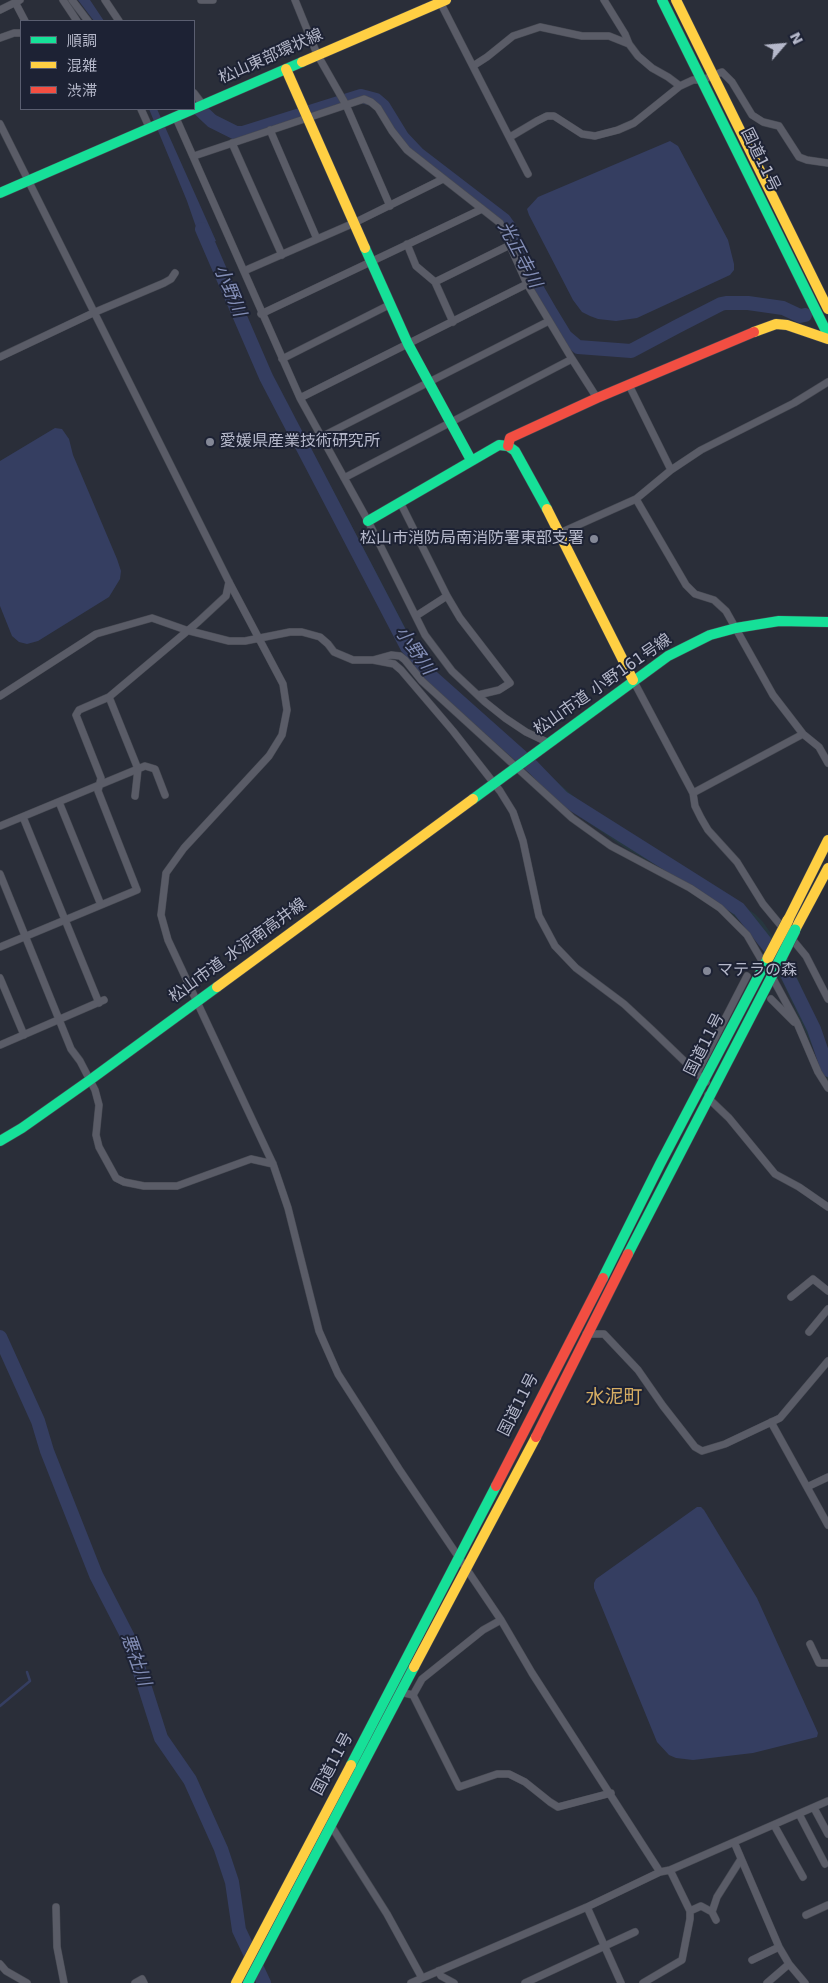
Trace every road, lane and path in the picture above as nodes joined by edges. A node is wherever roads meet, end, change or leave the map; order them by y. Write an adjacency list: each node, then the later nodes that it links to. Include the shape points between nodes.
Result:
1 (63, 0): 14 (street)
2 (72, 0): 15 (street)
3 (105, 0): 16 (street)
4 (201, 0): 5 (street)
5 (213, 0)
6 (295, 0): 20 (street)
7 (604, 0): 19 (street)
8 (662, 0): 23 (main road, 国道11号)
9 (676, 0): 23 (main road, 国道11号)
10 (17, 1): 12 (street); 13 (street)
11 (442, 1): 20 (main road, 松山東部環状線); 21 (street)
12 (0, 10)
13 (25, 20)
14 (76, 20)
15 (87, 20)
16 (119, 20)
17 (20, 33): 18 (street)
18 (0, 38)
19 (629, 44): 21 (street, via 609,36 582,36 540,27 512,36); 24 (street, via 652,68)
20 (317, 54): 22 (main road, 松山東部環状線); 25 (street)
21 (473, 66): 34 (street)
22 (286, 69): 26 (main road, 松山東部環状線); 29 (main road)
23 (707, 78): 24 (street); 37 (street, via 722,72 726,74 752,115 779,126 798,157); 55 (main road, 国道11号); 60 (main road, 国道11号)
24 (680, 86): 34 (street, via 634,123 618,130 595,136 582,134 554,116 547,116)
25 (346, 105): 29 (street); 39 (street, via 364,99 371,102 407,150); 42 (street)
26 (200, 106)
27 (142, 110): 32 (street)
28 (192, 110): 30 (main road, 松山東部環状線)
29 (309, 117): 33 (street); 44 (main road)
30 (173, 119): 32 (main road, 松山東部環状線); 36 (street)
31 (0, 124): 40 (street)
32 (151, 128): 40 (main road, 松山東部環状線)
33 (270, 130): 35 (street); 45 (street)
34 (510, 137): 38 (street)
35 (232, 143): 36 (street); 48 (street)
36 (194, 156): 50 (street)
37 (828, 163)
38 (528, 174)
39 (443, 180): 42 (street); 43 (street)
40 (28, 181): 41 (main road, 松山東部環状線); 56 (street)
41 (0, 193)
42 (390, 206): 44 (street)
43 (482, 209): 46 (street); 47 (street, via 500,223)
44 (354, 223): 45 (street); 49 (main road)
45 (317, 239): 48 (street)
46 (407, 244): 49 (street); 52 (street, via 416,266)
47 (510, 245): 52 (street); 53 (street)
48 (282, 255): 50 (street)
49 (371, 261): 54 (main road); 57 (street)
50 (244, 271): 57 (street)
51 (174, 273): 56 (street, via 172,279 164,283)
52 (435, 282): 59 (street)
53 (528, 284): 58 (street); 59 (street)
54 (391, 304): 61 (main road); 63 (street)
55 (827, 304)
56 (93, 313): 62 (street); 80 (street)
57 (261, 314): 63 (street)
58 (549, 321): 64 (street); 65 (street)
59 (453, 322): 61 (street)
60 (828, 337): 67 (main road, via 776,324)
61 (408, 344): 65 (main road); 68 (street)
62 (0, 357)
63 (282, 359): 68 (street)
64 (572, 359): 69 (street); 70 (street)
65 (429, 382): 70 (main road); 71 (street)
66 (828, 382): 74 (street, via 701,450)
67 (629, 385): 69 (main road); 74 (street)
68 (300, 398): 71 (street)
69 (597, 398): 72 (main road, via 510,438)
70 (450, 421): 73 (main road); 75 (street)
71 (321, 437): 75 (street)
72 (508, 446): 73 (main road, via 499,445); 79 (main road, via 515,450)
73 (471, 460): 77 (main road)
74 (671, 470): 76 (street)
75 (344, 478): 78 (street)
76 (636, 498): 79 (street); 84 (street, via 686,585 695,594 714,600 726,611)
77 (400, 502): 78 (main road); 81 (street)
78 (368, 521): 82 (street)
79 (560, 533): 88 (main road)
80 (229, 582): 85 (street, via 226,596); 86 (street)
81 (447, 596): 82 (street); 89 (street, via 510,683 499,690)
82 (416, 616): 89 (street, via 425,635 452,671)
83 (828, 622): 84 (main road, 松山市道 小野161号線, via 780,621)
84 (736, 628): 88 (main road, 松山市道 小野161号線, via 688,645); 92 (street, via 773,695)
85 (186, 630): 86 (street, via 229,641); 90 (street, via 152,618 96,634); 91 (street)
86 (258, 637): 87 (street, via 302,632 320,637 342,656 353,660); 117 (street, via 283,684 287,710 282,734 269,756 184,848 166,873 161,915 168,940)
87 (373, 660): 95 (street, via 400,656 422,680); 97 (street, via 394,664 401,670)
88 (633, 680): 93 (main road, 松山市道 小野161号線); 99 (street)
89 (478, 695): 93 (street, via 505,718)
90 (0, 696)
91 (109, 697): 96 (street); 98 (street, via 79,710 76,715 101,778)
92 (803, 734): 94 (street, via 819,748); 99 (street)
93 (548, 743): 95 (main road, 松山市道 小野161号線)
94 (828, 764)
95 (517, 765): 97 (main road, 松山市道 小野161号線); 112 (street, via 572,818 611,846 690,888 720,908 747,935)
96 (138, 769): 98 (street); 100 (street, via 145,766 155,769); 101 (street)
97 (493, 783): 117 (main road, 松山市道 水泥南高井線); 122 (street, via 513,812 523,841 539,916 555,946 576,968 631,1010)
98 (99, 785): 102 (street); 108 (street, via 98,791 137,890)
99 (693, 793): 116 (street, via 695,806 708,830 737,862 763,904 806,956)
100 (166, 795)
101 (135, 796)
102 (59, 802): 103 (street); 108 (street)
103 (23, 816): 104 (street); 109 (street)
104 (0, 826)
105 (828, 840): 112 (main road, 国道11号, bridge, via 788,920)
106 (828, 868): 112 (main road, 国道11号, bridge, via 795,930)
107 (0, 874): 110 (street)
108 (101, 905): 109 (street)
109 (65, 920): 110 (street); 118 (street, via 101,1002)
110 (26, 936): 111 (street); 118 (street)
111 (0, 947)
112 (770, 967): 119 (street); 122 (main road, 国道11号); 125 (main road, 国道11号)
113 (746, 976): 122 (street)
114 (0, 978): 120 (street)
115 (770, 998): 119 (street)
116 (828, 999)
117 (196, 1002): 123 (main road, 松山市道 水泥南高井線); 127 (street)
118 (60, 1020): 120 (street); 123 (street, via 71,1049)
119 (797, 1023): 124 (street)
120 (24, 1035): 121 (street)
121 (0, 1045)
122 (701, 1077): 125 (street); 134 (main road, 国道11号)
123 (90, 1080): 126 (main road, 松山市道 水泥南高井線); 127 (street, via 99,1105 96,1135 99,1147 116,1178 124,1182 176,1186 251,1159)
124 (828, 1088)
125 (708, 1098): 128 (street, via 729,1118 775,1174); 133 (main road, 国道11号)
126 (0, 1141)
127 (273, 1164): 140 (street, via 327,1352 399,1469)
128 (828, 1207)
129 (828, 1291): 130 (street, via 813,1280)
130 (791, 1297)
131 (828, 1309): 132 (street)
132 (808, 1332)
133 (586, 1334): 134 (street); 136 (street, via 604,1334 638,1370 698,1450 725,1444); 140 (main road, 国道11号, via 530,1447)
134 (573, 1335): 140 (main road, 国道11号)
135 (828, 1361): 136 (street, via 780,1418)
136 (771, 1422): 138 (street)
137 (828, 1477): 138 (street)
138 (807, 1487): 139 (street)
139 (828, 1525)
140 (463, 1562): 141 (street); 144 (main road, 国道11号)
141 (501, 1620): 145 (street, via 483,1630 422,1679); 146 (street)
142 (810, 1644): 143 (street, via 819,1663)
143 (828, 1663)
144 (395, 1692): 145 (street); 150 (main road, 国道11号)
145 (412, 1695): 146 (street, via 459,1787 497,1774 509,1774 558,1807)
146 (611, 1793): 157 (street)
147 (828, 1801): 148 (street)
148 (814, 1808): 149 (street); 152 (street)
149 (799, 1814): 151 (street); 155 (street)
150 (327, 1820): 169 (main road, 国道11号); 175 (street, via 387,1914)
151 (774, 1825): 153 (street); 158 (street)
152 (828, 1834)
153 (734, 1842): 154 (street); 156 (street)
154 (741, 1860): 163 (street, via 720,1890); 168 (street)
155 (825, 1864)
156 (670, 1870): 157 (street); 162 (street)
157 (660, 1872): 161 (street)
158 (803, 1877)
159 (828, 1905): 164 (street)
160 (56, 1907): 178 (street, via 57,1947)
161 (587, 1907): 167 (street); 173 (street)
162 (690, 1911): 163 (street, via 701,1906); 176 (street, via 682,1960)
163 (712, 1912): 165 (street)
164 (806, 1915)
165 (716, 1920)
166 (635, 1932): 167 (street)
167 (605, 1947): 183 (street); 184 (street)
168 (779, 1947): 170 (street); 172 (street)
169 (260, 1950): 174 (main road, 国道11号); 181 (main road, 国道11号, via 247,1963)
170 (752, 1960)
171 (0, 1964): 177 (street)
172 (789, 1964): 185 (street); 186 (street)
173 (438, 1971): 175 (street); 182 (street)
174 (250, 1978)
175 (417, 1981)
176 (642, 1981)
177 (27, 1983)
178 (64, 1983)
179 (135, 1983): 180 (street, via 142,1980)
180 (144, 1983)
181 (236, 1983)
182 (454, 1983)
183 (524, 1983)
184 (621, 1983)
185 (767, 1983)
186 (805, 1983)

